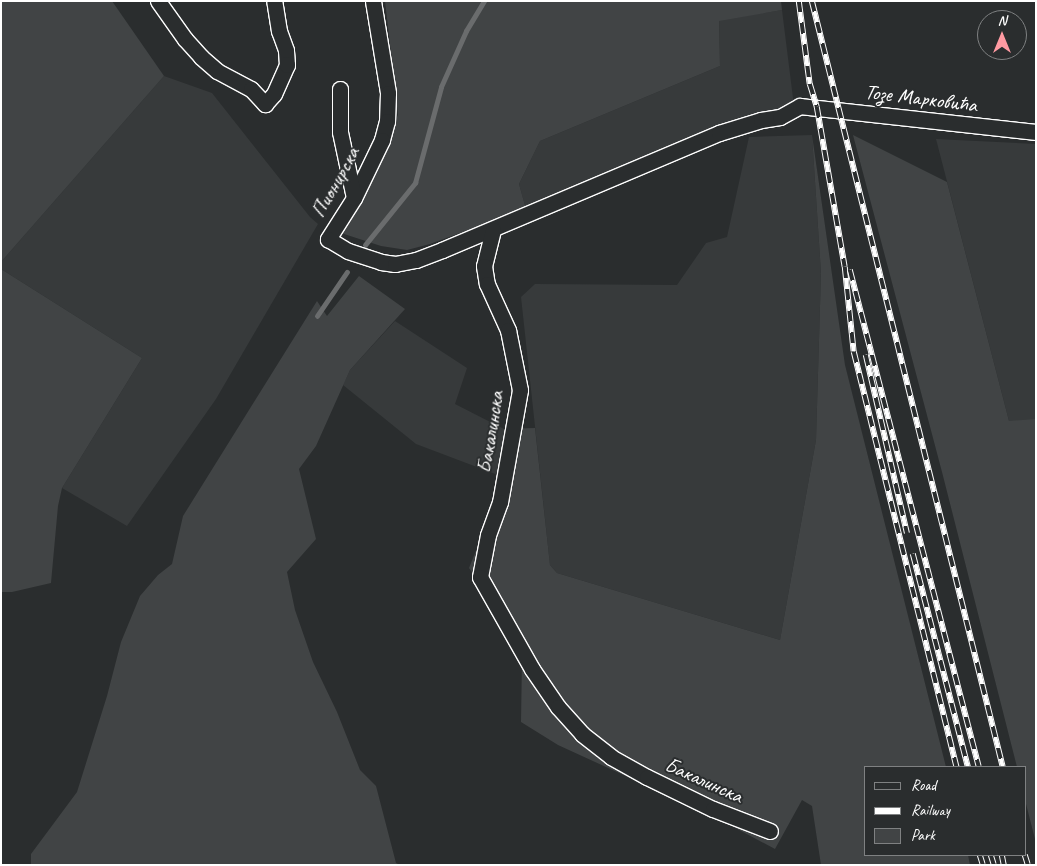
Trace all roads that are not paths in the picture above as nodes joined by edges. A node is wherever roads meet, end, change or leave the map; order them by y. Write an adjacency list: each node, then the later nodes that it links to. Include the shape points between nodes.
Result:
1 (158, 1): 2 (street, via 201,57 217,71 251,90 265,104 274,94 287,65)
2 (274, 1)
3 (372, 1): 6 (street, Пионирска, via 388,93 387,121 382,140)
4 (340, 90): 6 (street, via 340,132)
5 (1036, 132): 7 (street, Тозе Марковића, via 800,106 780,117 719,134)
6 (354, 198): 7 (street, Пионирска, via 328,239 348,251 381,262 395,264 416,260)
7 (493, 230): 8 (street, Бакалинска, via 484,266 487,284 508,330 520,390 500,502 488,535 480,577 532,669 558,707 582,734 611,757 647,777 713,809)
8 (770, 831)

